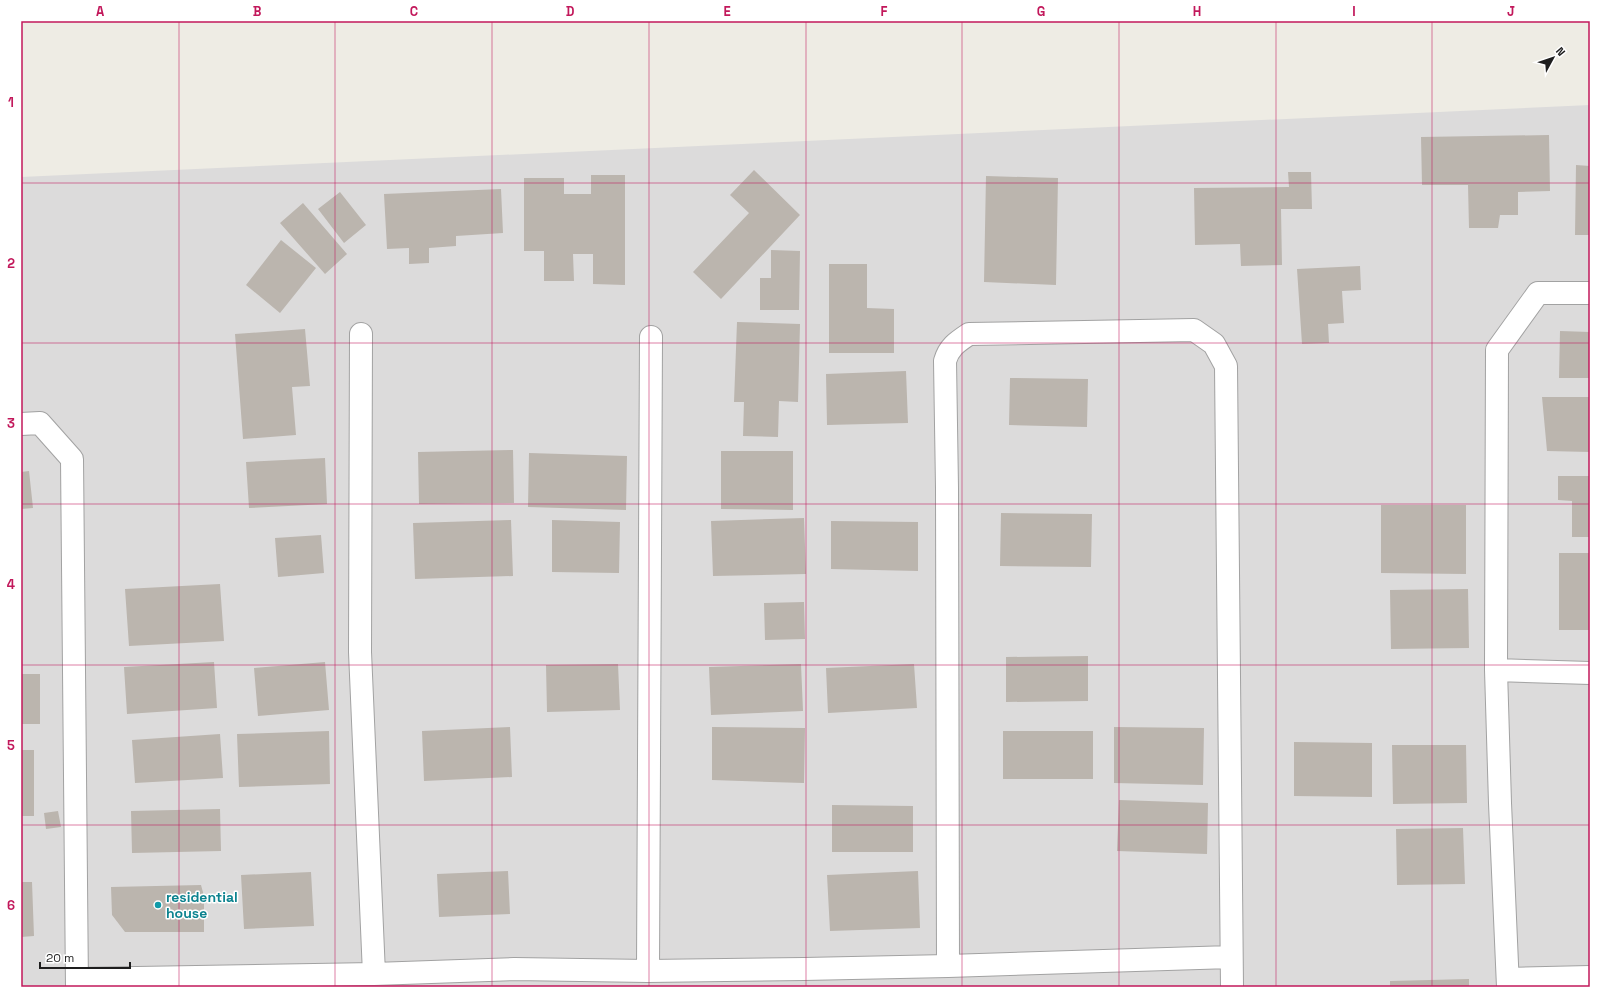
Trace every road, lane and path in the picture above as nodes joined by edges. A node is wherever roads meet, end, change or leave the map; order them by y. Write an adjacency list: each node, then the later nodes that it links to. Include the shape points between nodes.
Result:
1 (1590, 294): 5 (street, via 1538,293 1497,350)
2 (361, 334): 10 (street, via 360,652)
3 (651, 338): 9 (street)
4 (21, 424): 12 (street, via 40,423 72,459)
5 (1496, 670): 6 (street); 13 (street)
6 (1590, 672)
7 (1231, 957): 8 (street); 8 (street, via 1226,366 1214,344 1194,330 969,334 953,344 945,361); 14 (street)
8 (948, 966): 9 (street)
9 (648, 971): 10 (street, via 514,970)
10 (374, 974): 12 (street)
11 (1590, 976): 13 (street)
12 (77, 983)
13 (1508, 983)
14 (1232, 987)

